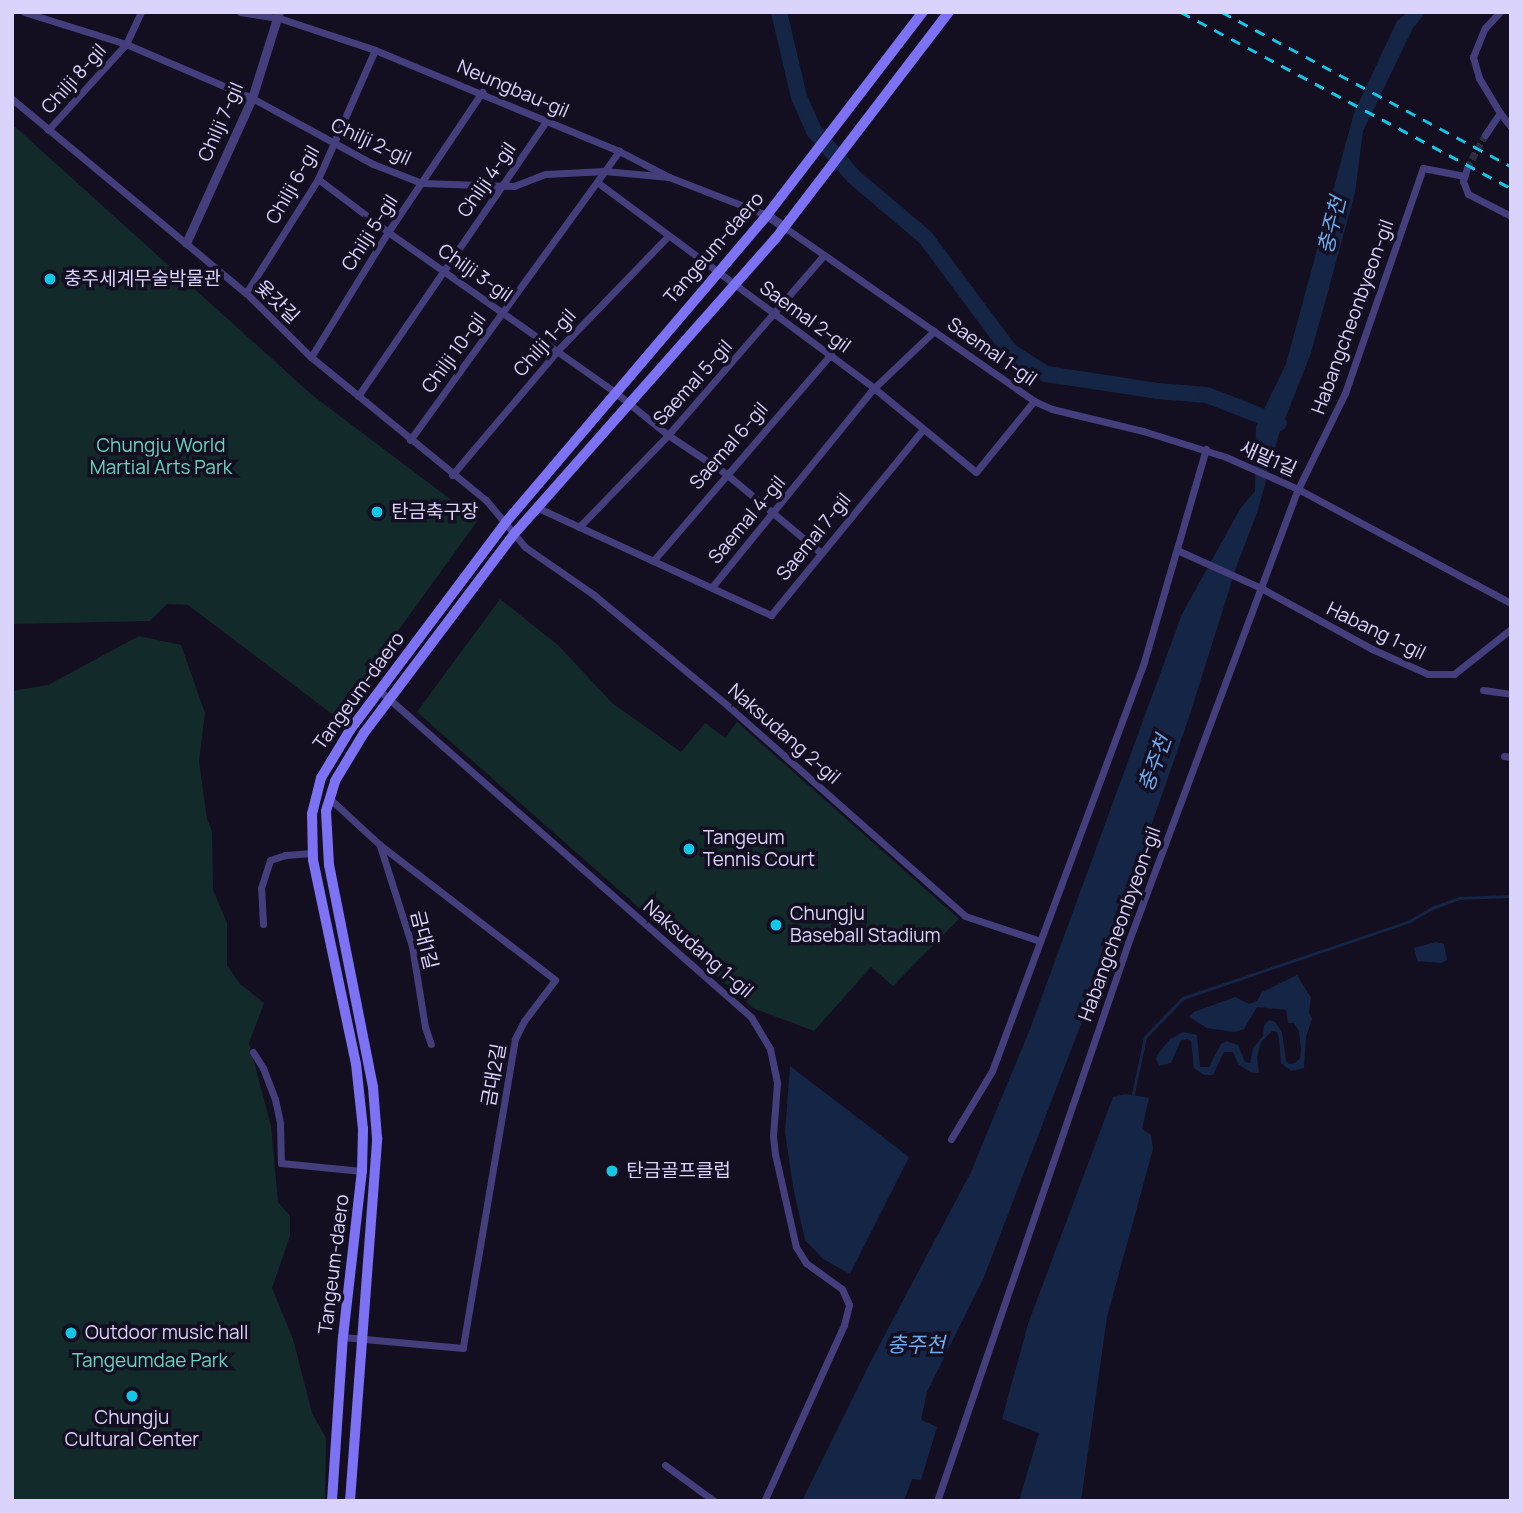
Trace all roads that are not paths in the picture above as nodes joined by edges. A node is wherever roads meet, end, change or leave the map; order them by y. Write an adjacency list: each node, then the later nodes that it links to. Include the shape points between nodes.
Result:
1 (24, 12): 8 (street, Chilji 2-gil)
2 (141, 12): 8 (street, Chilji 8-gil)
3 (240, 12): 7 (street, Neungbau-gil)
4 (923, 12): 26 (main road, Tangeum-daero)
5 (949, 12): 28 (main road, Tangeum-daero)
6 (1500, 12): 13 (street, via 1485,28 1472,57)
7 (279, 15): 9 (street, Neungbau-gil); 12 (street, Chilji 7-gil)
8 (126, 44): 12 (street, Chilji 2-gil); 16 (street, Chilji 8-gil)
9 (375, 50): 10 (street, Neungbau-gil); 18 (street, Chilji 6-gil)
10 (482, 92): 14 (street, Neungbau-gil); 23 (street, Chilji 5-gil)
11 (12, 99): 16 (street, 옻갓길)
12 (252, 99): 18 (street, Chilji 2-gil); 31 (street, Chilji 7-gil)
13 (1500, 113): 15 (street); 17 (street)
14 (547, 120): 19 (street, Neungbau-gil); 25 (street, Chilji 4-gil)
15 (1511, 127)
16 (48, 130): 31 (street, 옻갓길)
17 (1485, 135)
18 (335, 143): 22 (street, Chilji 6-gil); 23 (street, Chilji 2-gil)
19 (619, 151): 20 (street); 21 (street, Neungbau-gil)
20 (605, 171): 21 (street, Chilji 2-gil); 24 (street); 25 (street, Chilji 2-gil, via 546,174)
21 (669, 177): 26 (street, Neungbau-gil)
22 (318, 179): 29 (street, Chilji 3-gil); 36 (street, Chilji 6-gil)
23 (422, 183): 25 (street, Chilji 2-gil); 29 (street, Chilji 5-gil)
24 (597, 183): 30 (street); 37 (street, Chilji 10-gil)
25 (505, 185): 33 (street, Chilji 4-gil)
26 (766, 215): 28 (street); 34 (main road, Tangeum-daero)
27 (1511, 216): 55 (street, Habangcheonbyeon-gil, via 1468,194 1465,172 1423,168 1345,393)
28 (784, 227): 32 (street, Saemal 1-gil); 35 (main road, Tangeum-daero)
29 (388, 232): 33 (street, Chilji 3-gil); 42 (street, Chilji 5-gil)
30 (667, 237): 34 (street); 40 (street, Chilji 1-gil)
31 (186, 243): 36 (street, 옻갓길)
32 (824, 255): 38 (street, Saemal 5-gil); 39 (street, Saemal 1-gil)
33 (442, 270): 37 (street, Chilji 3-gil); 45 (street, Chilji 4-gil)
34 (716, 274): 35 (street, Saemal 2-gil); 44 (main road, Tangeum-daero)
35 (733, 285): 38 (street, Saemal 2-gil); 47 (main road, Tangeum-daero)
36 (246, 293): 42 (street, 옻갓길)
37 (503, 312): 40 (street, Chilji 3-gil); 50 (street, Chilji 10-gil)
38 (776, 313): 41 (street, Saemal 2-gil); 49 (street, Saemal 5-gil)
39 (934, 331): 43 (street, Saemal 4-gil); 46 (street, Saemal 1-gil)
40 (557, 351): 44 (street, Chilji 3-gil); 54 (street, Chilji 1-gil)
41 (831, 354): 43 (street, Saemal 2-gil); 53 (street, Saemal 6-gil)
42 (311, 357): 45 (street, 옻갓길)
43 (874, 388): 48 (street, Saemal 2-gil); 57 (street, Saemal 4-gil)
44 (615, 392): 47 (street, Chilji 3-gil); 58 (main road, Tangeum-daero)
45 (358, 396): 50 (street, 옻갓길)
46 (1034, 401): 48 (street, Saemal 2-gil, via 976,472); 51 (street, Saemal 1-gil)
47 (629, 403): 49 (street, Chilji 3-gil); 56 (main road, Tangeum-daero)
48 (923, 429): 62 (street, Saemal 7-gil)
49 (668, 435): 53 (street, Chilji 3-gil); 59 (street, Saemal 5-gil)
50 (410, 440): 54 (street, 옻갓길)
51 (1206, 449): 52 (street, Saemal 1-gil); 61 (street)
52 (1226, 457): 55 (street, 새말1길)
53 (725, 473): 57 (street, Chilji 3-gil); 63 (street, Saemal 6-gil)
54 (452, 475): 58 (street, 옻갓길)
55 (1298, 489): 65 (street, Habangcheonbyeon-gil); 66 (street, 새말1길)
56 (536, 508): 59 (street, Saemal 4-gil); 60 (main road, Tangeum-daero)
57 (774, 514): 62 (street, Chilji 3-gil); 64 (street, Saemal 4-gil)
58 (506, 522): 60 (street, 옻갓길); 69 (main road, Tangeum-daero)
59 (579, 527): 63 (street, Saemal 4-gil)
60 (514, 534): 71 (main road, Tangeum-daero); 76 (street, Naksudang 2-gil, via 728,706 965,916)
61 (1177, 550): 65 (street, Habang 1-gil); 76 (street, via 1144,662)
62 (821, 553): 64 (street, Saemal 7-gil, via 771,615)
63 (653, 561): 64 (street, Saemal 4-gil)
64 (712, 587)
65 (1261, 588): 67 (street, Habang 1-gil, via 1428,674 1454,674); 88 (street, Habangcheonbyeon-gil, via 1128,943)
66 (1511, 603)
67 (1511, 629)
68 (1483, 690): 70 (street)
69 (380, 691): 71 (street, Naksudang 1-gil); 74 (main road, Tangeum-daero, via 339,745 321,778 312,814)
70 (1511, 694)
71 (390, 700): 72 (main road, Tangeum-daero, via 344,764); 87 (street, Naksudang 1-gil, via 751,1017 770,1049 778,1083 775,1154 796,1247 806,1263 842,1289 849,1305 845,1325)
72 (329, 797): 73 (street, 금대2길); 82 (main road, Tangeum-daero, via 329,865 377,1111)
73 (380, 845): 77 (street, 금대1길, via 412,946); 82 (street, 금대2길, via 555,980 515,1039 463,1349)
74 (313, 853): 75 (street, via 270,860 261,888); 80 (main road, Tangeum-daero, via 356,1063)
75 (263, 924)
76 (1040, 941): 79 (street, via 992,1071)
77 (431, 1044)
78 (253, 1052): 80 (street, via 275,1099 281,1163)
79 (951, 1139)
80 (362, 1171): 81 (main road, Tangeum-daero)
81 (343, 1337): 82 (street); 84 (main road, Tangeum-daero)
82 (361, 1339): 85 (main road, Tangeum-daero)
83 (665, 1465): 86 (street)
84 (332, 1501)
85 (350, 1501)
86 (714, 1501)
87 (764, 1501)
88 (937, 1501)

